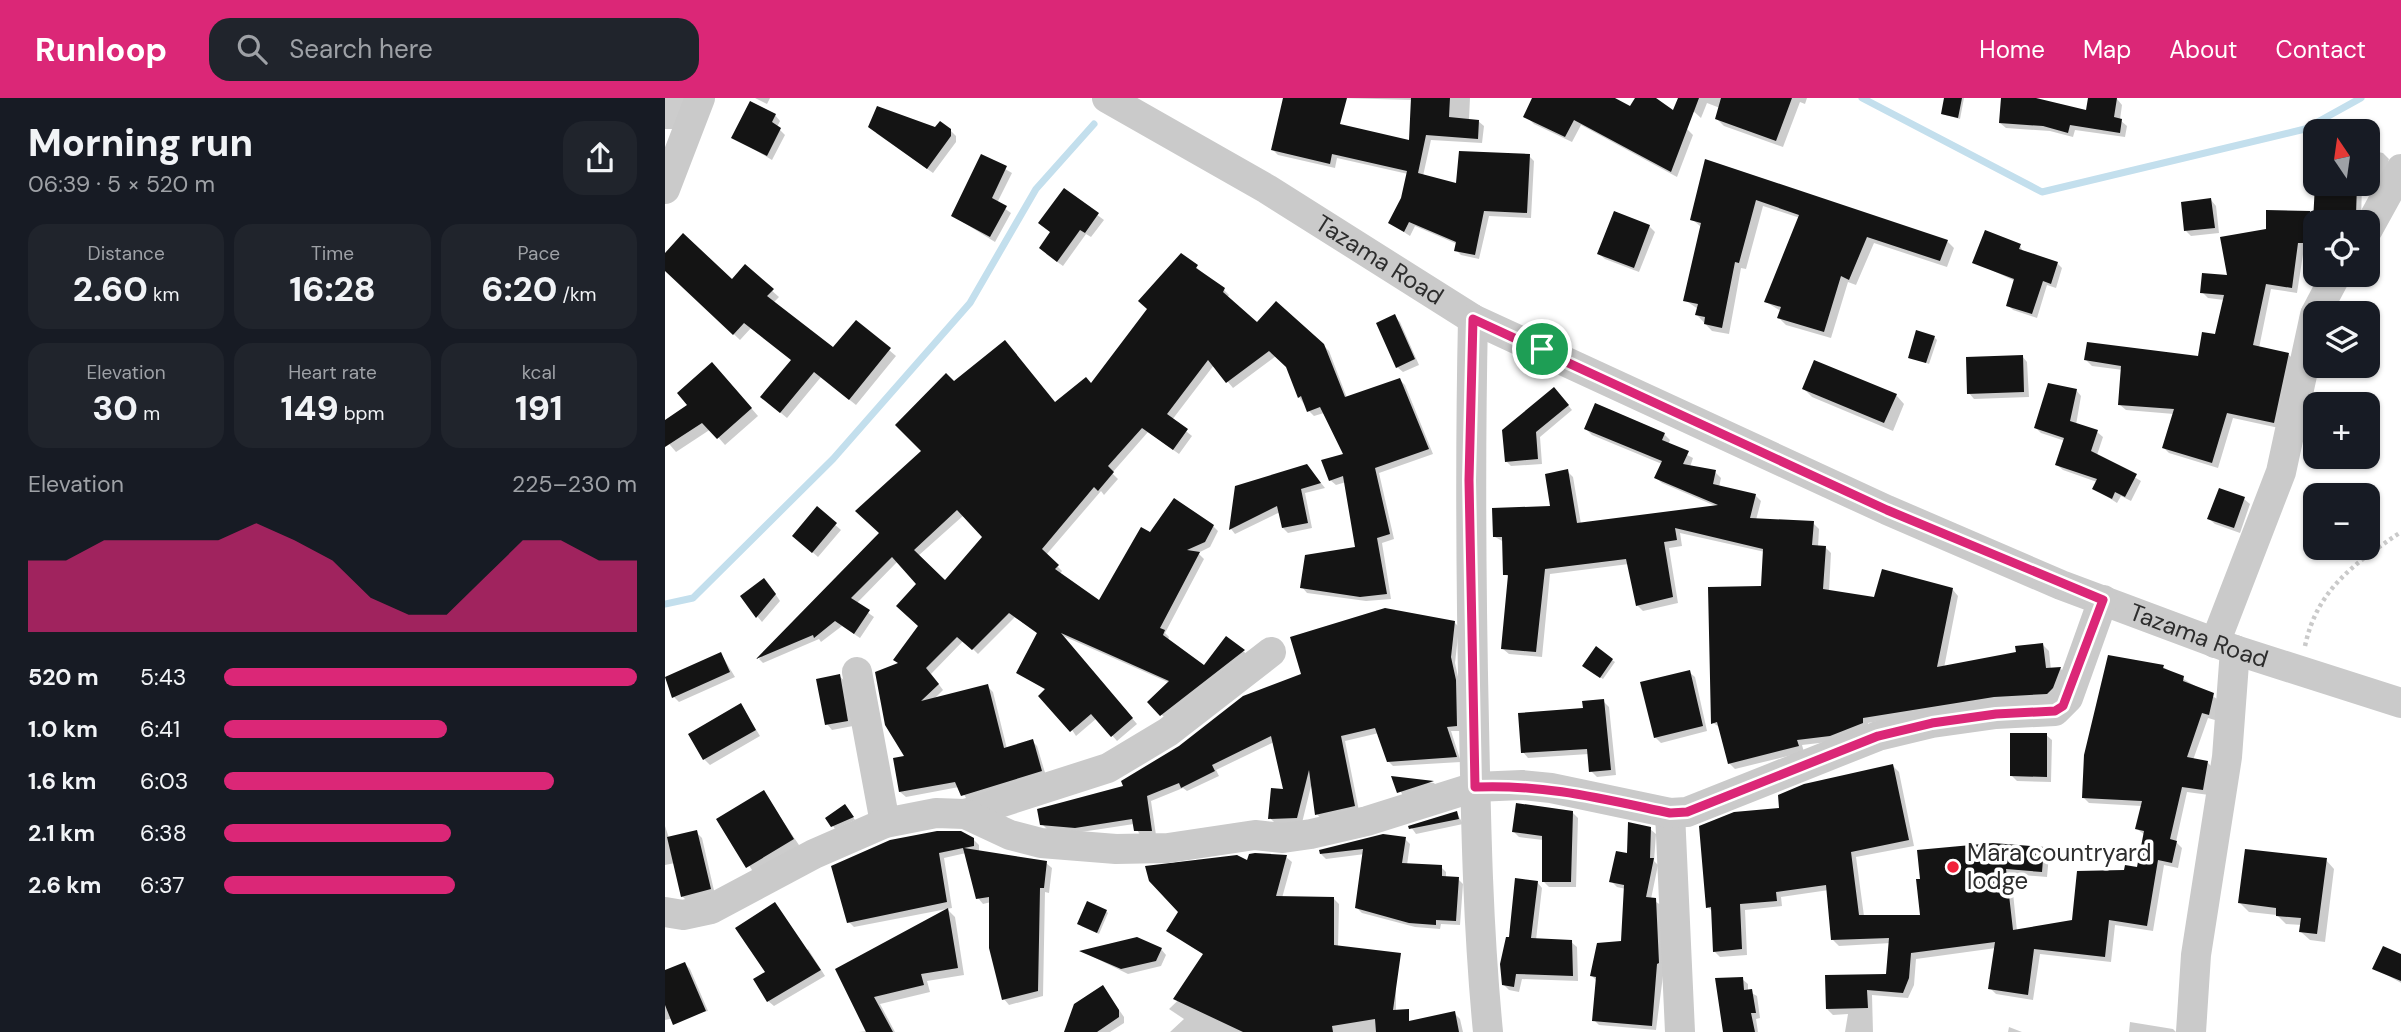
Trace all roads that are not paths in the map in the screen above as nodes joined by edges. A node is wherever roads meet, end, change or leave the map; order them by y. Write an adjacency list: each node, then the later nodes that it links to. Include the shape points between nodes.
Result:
1 (700, 98): 4 (street)
2 (1107, 98): 6 (street, Tazama Road, via 1266,189)
3 (2401, 169): 5 (street)
4 (665, 189)
5 (2378, 210)
6 (1473, 319): 8 (street, Tazama Road, via 1887,510); 13 (street, via 1469,480)
7 (2303, 370): 9 (street, via 2281,472)
8 (2103, 600): 9 (street, Tazama Road); 14 (street, via 2068,698 2055,711 1970,718 1878,736 1729,798)
9 (2225, 646): 12 (street, Tazama Road); 20 (street, via 2227,757 2196,955)
10 (1271, 652): 15 (street, via 1168,732 1108,768)
11 (857, 672): 16 (street)
12 (2401, 703)
13 (1475, 787): 14 (street, via 1551,788); 15 (street, via 1311,834 1233,837 1168,848 1089,849 1041,843 1010,835); 18 (street, via 1479,948)
14 (1670, 813): 19 (street)
15 (965, 814): 16 (street, via 936,813)
16 (885, 823): 17 (street, via 814,854 711,909 683,915)
17 (665, 912)
18 (1488, 1032)
19 (1680, 1032)
20 (2191, 1032)

